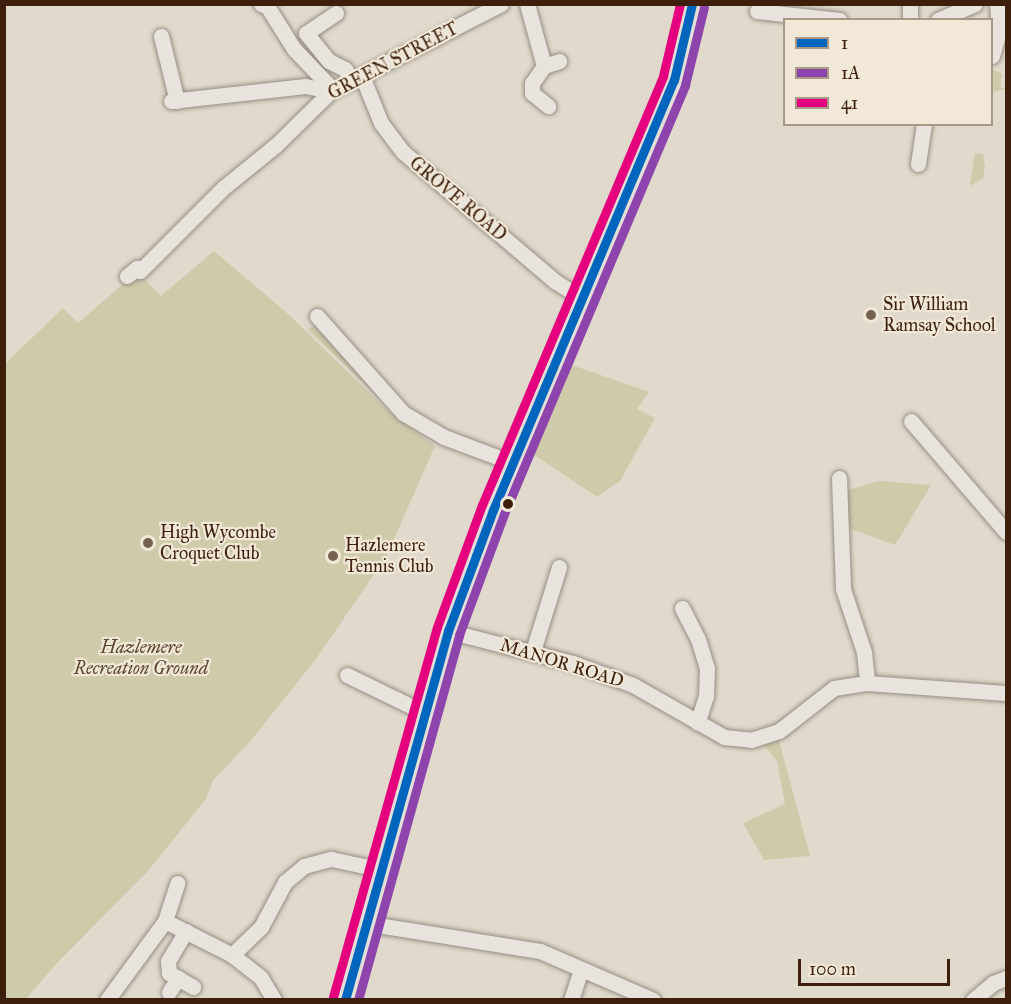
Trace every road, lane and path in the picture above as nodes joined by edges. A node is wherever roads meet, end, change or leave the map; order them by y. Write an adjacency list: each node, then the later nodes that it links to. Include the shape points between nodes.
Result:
1 (261, 4): 14 (street, via 282,20 294,49)
2 (501, 4): 13 (street, GREEN STREET)
3 (527, 4): 15 (street, via 551,63 532,83 532,93)
4 (692, 4): 21 (main road, via 674,80)
5 (975, 4): 10 (street)
6 (997, 4): 12 (street, via 1001,14)
7 (757, 11): 9 (street)
8 (336, 13): 13 (street, via 306,33 329,61)
9 (822, 18)
10 (943, 18)
11 (161, 36): 14 (street, via 174,101 305,86)
12 (993, 52)
13 (357, 78): 14 (street, GREEN STREET); 21 (street, GROVE ROAD, via 381,123 403,152 556,282)
14 (332, 90): 19 (street, GREEN STREET, via 271,150 223,188)
15 (548, 106)
16 (924, 126): 17 (street)
17 (918, 164)
18 (133, 254): 19 (street)
19 (145, 267): 20 (street, GREEN STREET)
20 (127, 276)
21 (583, 299): 24 (main road)
22 (317, 316): 24 (street, via 403,413 444,436)
23 (911, 421): 26 (street)
24 (513, 463): 29 (main road)
25 (839, 478): 32 (street, via 843,589 864,652)
26 (1006, 532)
27 (559, 567): 30 (street)
28 (682, 608): 35 (street, via 707,668 706,696)
29 (448, 631): 30 (street, MANOR ROAD); 34 (main road)
30 (533, 651): 35 (street, MANOR ROAD, via 633,685)
31 (347, 675): 34 (street)
32 (867, 683): 33 (street, MANOR ROAD); 35 (street, MANOR ROAD, via 834,688 779,731 751,740 724,737)
33 (1006, 693)
34 (423, 712): 36 (main road)
35 (697, 723)
36 (378, 869): 39 (main road); 41 (street, via 331,859 304,866 285,882 261,927)
37 (177, 883): 38 (street)
38 (165, 921): 40 (street); 47 (street)
39 (365, 923): 42 (street, via 540,951); 49 (main road)
40 (186, 931): 41 (street); 43 (street, via 168,961 169,973)
41 (232, 955): 48 (street, via 261,978)
42 (581, 970): 50 (street); 51 (street)
43 (178, 978): 45 (street); 46 (street)
44 (1006, 978): 52 (street)
45 (193, 987)
46 (169, 992)
47 (107, 999)
48 (274, 999)
49 (345, 999)
50 (571, 999)
51 (652, 999)
52 (973, 999)

